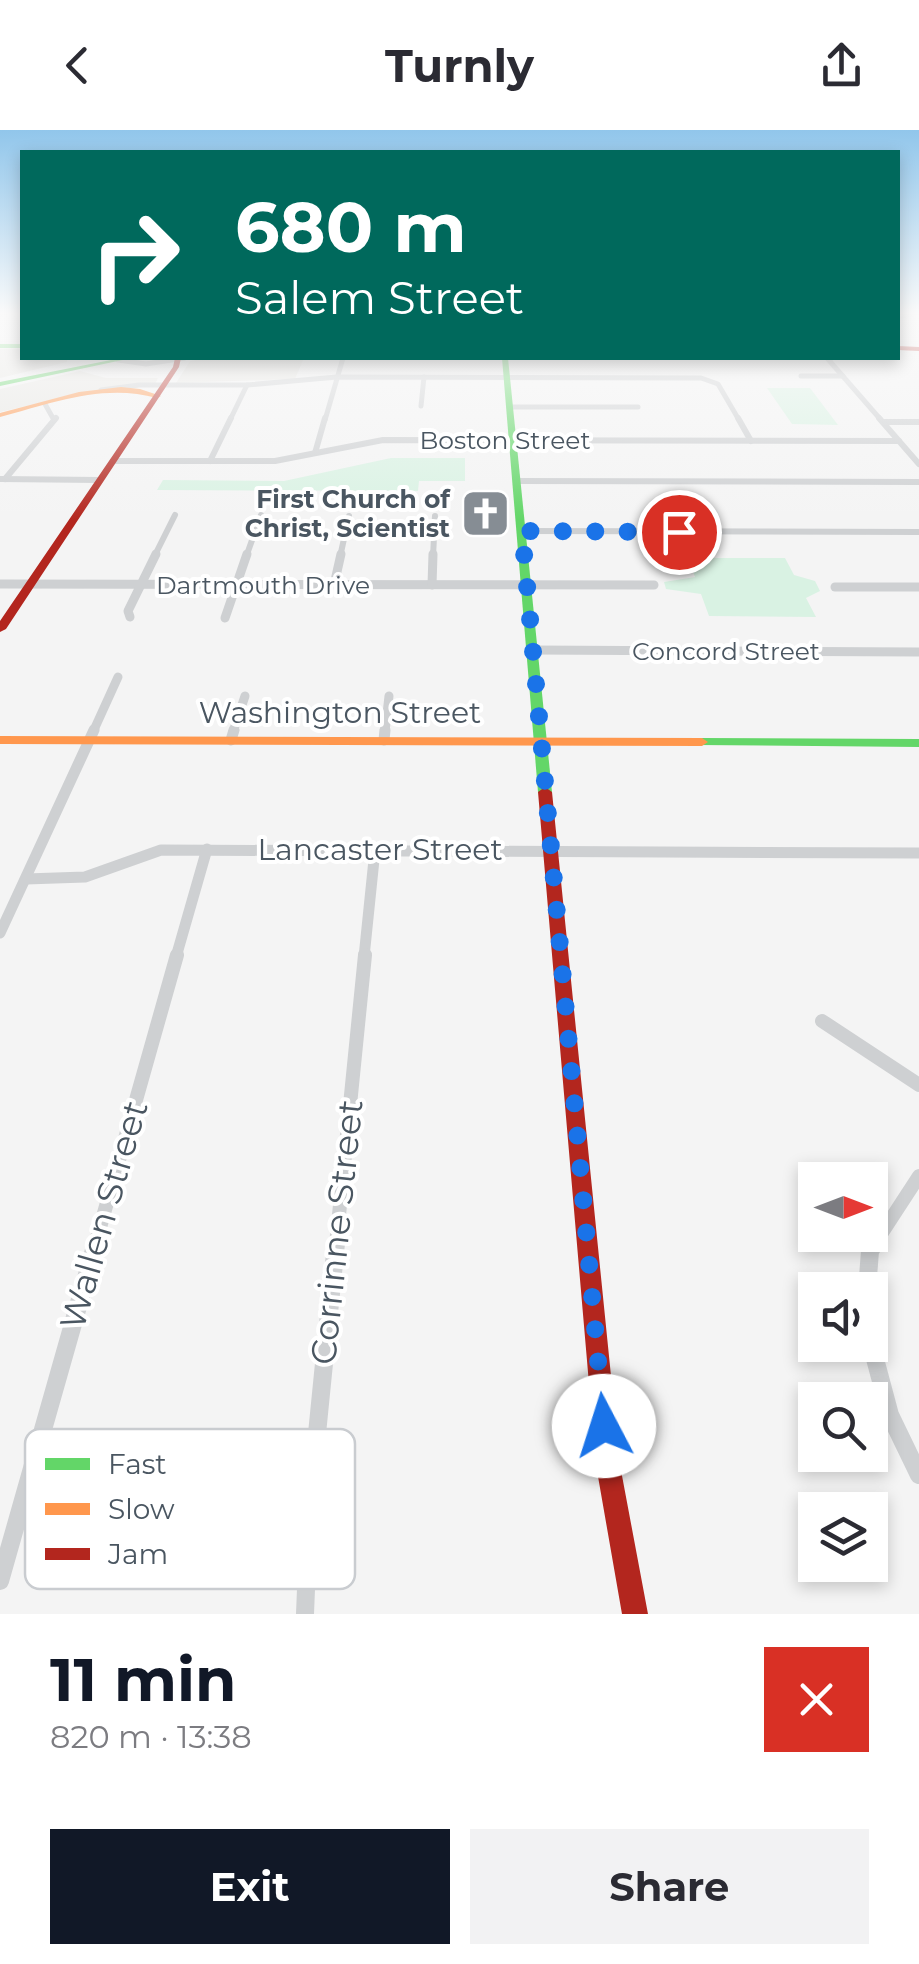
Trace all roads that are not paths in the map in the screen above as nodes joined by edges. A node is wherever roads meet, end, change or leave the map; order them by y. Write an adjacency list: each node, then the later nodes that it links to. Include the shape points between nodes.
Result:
1 (165, 382): 9 (street)
2 (278, 382): 8 (street)
3 (335, 382): 20 (street)
4 (424, 382): 11 (street)
5 (509, 382): 12 (street)
6 (715, 382): 18 (street)
7 (848, 382): 15 (street)
8 (247, 385): 9 (street); 22 (street)
9 (160, 390): 10 (street); 21 (street)
10 (44, 404): 14 (street); 24 (street, via 56,418)
11 (422, 406)
12 (511, 406): 13 (street); 17 (street)
13 (638, 407)
14 (0, 415)
15 (883, 422): 16 (street); 19 (street)
16 (919, 422)
17 (513, 440): 18 (street, Boston Street); 20 (street, Boston Street, via 374,440); 26 (street)
18 (751, 440): 19 (street, Boston Street)
19 (899, 441): 23 (street)
20 (315, 453): 22 (street, Boston Street)
21 (113, 460): 22 (street, Boston Street); 25 (street)
22 (210, 461)
23 (918, 462)
24 (2, 479): 25 (street)
25 (100, 480): 35 (street)
26 (517, 481): 27 (street); 32 (street)
27 (919, 482)
28 (176, 515): 36 (street)
29 (262, 515): 37 (street)
30 (349, 516): 38 (street)
31 (435, 516): 39 (street)
32 (522, 531): 33 (street); 40 (street)
33 (919, 532)
34 (0, 584): 35 (street, Dartmouth Drive)
35 (31, 584): 36 (street, Dartmouth Drive); 46 (street)
36 (141, 584): 37 (street, Dartmouth Drive); 44 (street)
37 (237, 585): 38 (street, Dartmouth Drive); 45 (street)
38 (334, 585): 39 (street, Dartmouth Drive)
39 (432, 585): 40 (street, Dartmouth Drive)
40 (526, 586): 41 (street, Dartmouth Drive); 47 (street)
41 (654, 586)
42 (835, 586): 43 (street)
43 (919, 587)
44 (130, 617)
45 (225, 618)
46 (0, 630)
47 (533, 650): 48 (street, Concord Street); 56 (street)
48 (919, 652)
49 (118, 677): 53 (street)
50 (245, 696): 54 (street)
51 (389, 696): 55 (street)
52 (0, 740): 53 (street, Washington Street)
53 (90, 740): 54 (street, Washington Street); 62 (street)
54 (231, 740): 55 (street, Washington Street)
55 (384, 740): 56 (street, Washington Street)
56 (542, 742): 57 (street, Washington Street); 60 (street)
57 (919, 743)
58 (208, 849): 59 (street, Lancaster Street); 62 (street, Lancaster Street, via 147,853 70,880); 69 (street, Wallen Street)
59 (375, 850): 60 (street, Lancaster Street); 70 (street, Corrinne Street)
60 (552, 850): 61 (street, Lancaster Street); 76 (street, via 608,1465)
61 (919, 853)
62 (26, 879): 63 (street)
63 (0, 934)
64 (822, 1020): 65 (street)
65 (919, 1085)
66 (919, 1176): 67 (street, via 870,1251)
67 (868, 1272)
68 (876, 1362): 71 (street, via 890,1416)
69 (43, 1429)
70 (318, 1429)
71 (919, 1474)
72 (25, 1492): 73 (street, Wallen Street)
73 (0, 1580)
74 (307, 1589): 75 (street, Corrinne Street)
75 (306, 1614)
76 (635, 1614)

